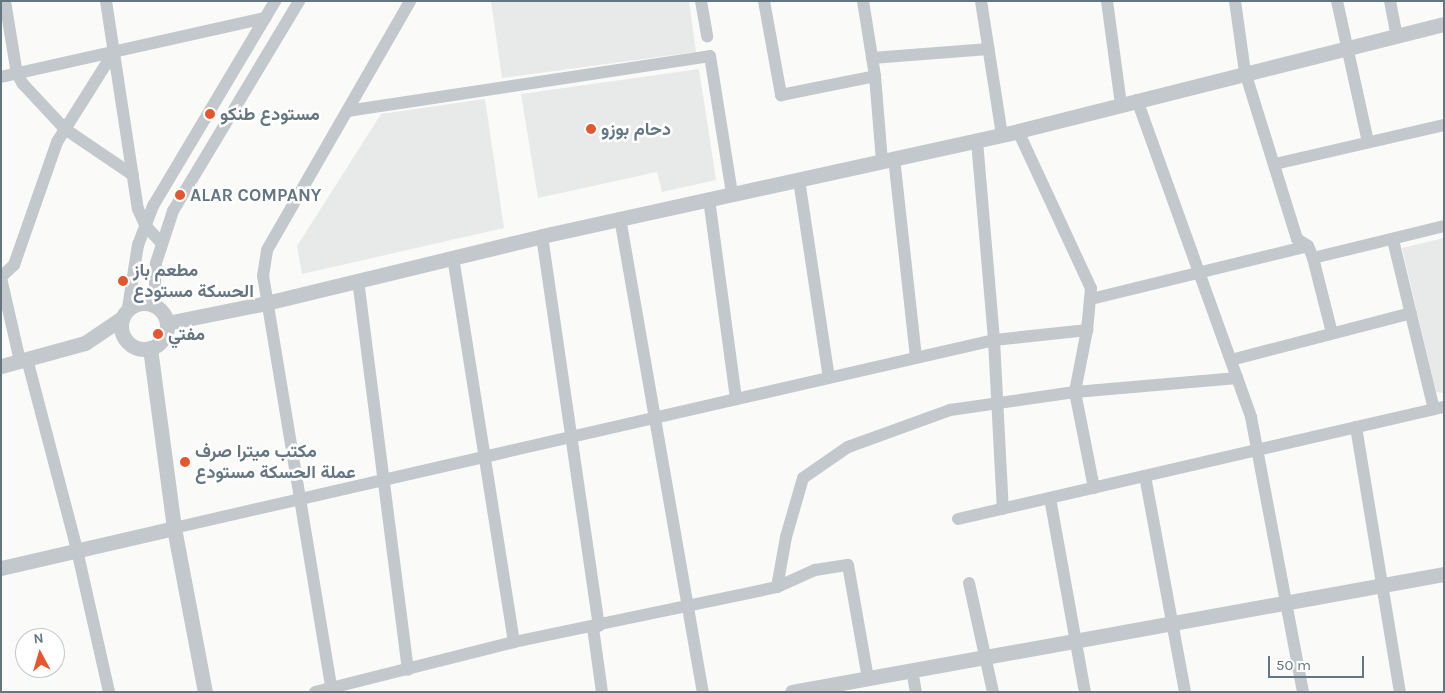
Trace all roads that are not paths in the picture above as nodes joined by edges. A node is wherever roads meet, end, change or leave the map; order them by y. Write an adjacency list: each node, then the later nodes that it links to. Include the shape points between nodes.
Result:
1 (5, 1): 23 (street)
2 (106, 1): 20 (street)
3 (275, 1): 14 (street)
4 (299, 1): 46 (street, via 182,196)
5 (410, 1): 28 (street)
6 (701, 1): 16 (street)
7 (764, 1): 24 (street, via 781,95)
8 (863, 1): 21 (street)
9 (981, 1): 18 (street)
10 (1107, 1): 27 (street)
11 (1235, 1): 22 (street)
12 (1336, 1): 19 (street)
13 (1390, 1): 17 (street)
14 (265, 18): 20 (street); 42 (street, via 162,187)
15 (1444, 24): 17 (street)
16 (707, 36)
17 (1397, 37): 19 (street)
18 (989, 49): 21 (street); 32 (street)
19 (1347, 50): 22 (street); 34 (street)
20 (113, 53): 23 (street); 30 (street); 37 (street)
21 (872, 58): 24 (street)
22 (1245, 72): 26 (street); 36 (street)
23 (17, 74): 25 (street); 30 (street)
24 (875, 76): 35 (street)
25 (1, 77)
26 (1137, 100): 27 (street); 50 (street)
27 (1121, 105): 31 (street)
28 (346, 110): 39 (street, via 710,56); 54 (street, via 267,250 263,276)
29 (1444, 126): 34 (street)
30 (65, 130): 37 (street); 51 (street, via 47,164 14,265)
31 (1018, 131): 32 (street); 53 (street, via 1091,288)
32 (1002, 135): 33 (street)
33 (977, 140): 35 (street); 61 (street)
34 (1368, 142): 36 (street)
35 (888, 160): 38 (street); 63 (street)
36 (1275, 164): 47 (street, via 1297,239)
37 (132, 175): 42 (street, via 138,210)
38 (799, 180): 39 (street); 67 (street)
39 (732, 194): 40 (street)
40 (709, 199): 41 (street); 70 (street)
41 (620, 218): 44 (street); 73 (street)
42 (145, 225): 46 (street); 56 (street, via 133,266)
43 (1444, 226): 45 (street)
44 (542, 236): 48 (street); 75 (street)
45 (1393, 240): 49 (street); 57 (street)
46 (161, 243): 55 (street)
47 (1308, 246): 49 (street); 50 (street)
48 (453, 257): 52 (street); 77 (street)
49 (1313, 258): 60 (street)
50 (1198, 273): 53 (street); 65 (street)
51 (1, 277): 64 (street)
52 (358, 280): 54 (street); 79 (street)
53 (1091, 299): 59 (street)
54 (266, 303): 58 (street); 81 (street)
55 (154, 304): 56 (street, via 140,303); 58 (street, via 164,314)
56 (125, 313): 62 (street, via 121,329 129,344 139,349); 64 (street, via 84,343)
57 (1410, 313): 60 (street); 72 (street)
58 (167, 323): 62 (street, via 163,339)
59 (1087, 330): 61 (street); 69 (street)
60 (1332, 333): 65 (street)
61 (994, 340): 63 (street); 71 (street)
62 (150, 348): 85 (street)
63 (916, 358): 67 (street)
64 (23, 360): 66 (street); 86 (street)
65 (1231, 360): 68 (street)
66 (1, 366)
67 (829, 378): 70 (street)
68 (1237, 378): 69 (street); 76 (street, via 1251,417)
69 (1075, 392): 71 (street); 80 (street)
70 (736, 399): 73 (street)
71 (997, 402): 83 (street); 91 (street, via 950,410 848,447 803,478 786,537)
72 (1439, 408): 74 (street)
73 (657, 418): 75 (street); 93 (street)
74 (1356, 427): 76 (street); 90 (street)
75 (572, 437): 77 (street); 95 (street)
76 (1257, 450): 78 (street); 92 (street)
77 (485, 456): 79 (street); 97 (street)
78 (1145, 476): 80 (street); 94 (street)
79 (384, 479): 81 (street); 99 (street)
80 (1094, 488): 82 (street)
81 (299, 498): 85 (street); 103 (street)
82 (1050, 498): 83 (street); 96 (street)
83 (1003, 509): 84 (street)
84 (958, 519)
85 (174, 528): 86 (street); 105 (street)
86 (77, 550): 87 (street); 104 (street)
87 (1, 568)
88 (1444, 574): 90 (street)
89 (969, 583): 98 (street)
90 (1382, 585): 92 (street); 115 (street)
91 (777, 587): 93 (street); 101 (street, via 815,570 848,565)
92 (1286, 603): 94 (street); 114 (street)
93 (688, 607): 95 (street); 108 (street)
94 (1172, 623): 96 (street); 113 (street)
95 (596, 627): 97 (street); 107 (street)
96 (1076, 641): 98 (street); 112 (street)
97 (514, 642): 99 (street)
98 (985, 657): 100 (street); 111 (street)
99 (408, 670): 103 (street)
100 (912, 670): 101 (street); 110 (street)
101 (868, 678): 102 (street)
102 (827, 689): 109 (street)
103 (332, 690): 106 (street)
104 (109, 692)
105 (205, 692)
106 (315, 692)
107 (602, 692)
108 (703, 692)
109 (792, 692)
110 (916, 692)
111 (993, 692)
112 (1085, 692)
113 (1185, 692)
114 (1303, 692)
115 (1400, 692)

